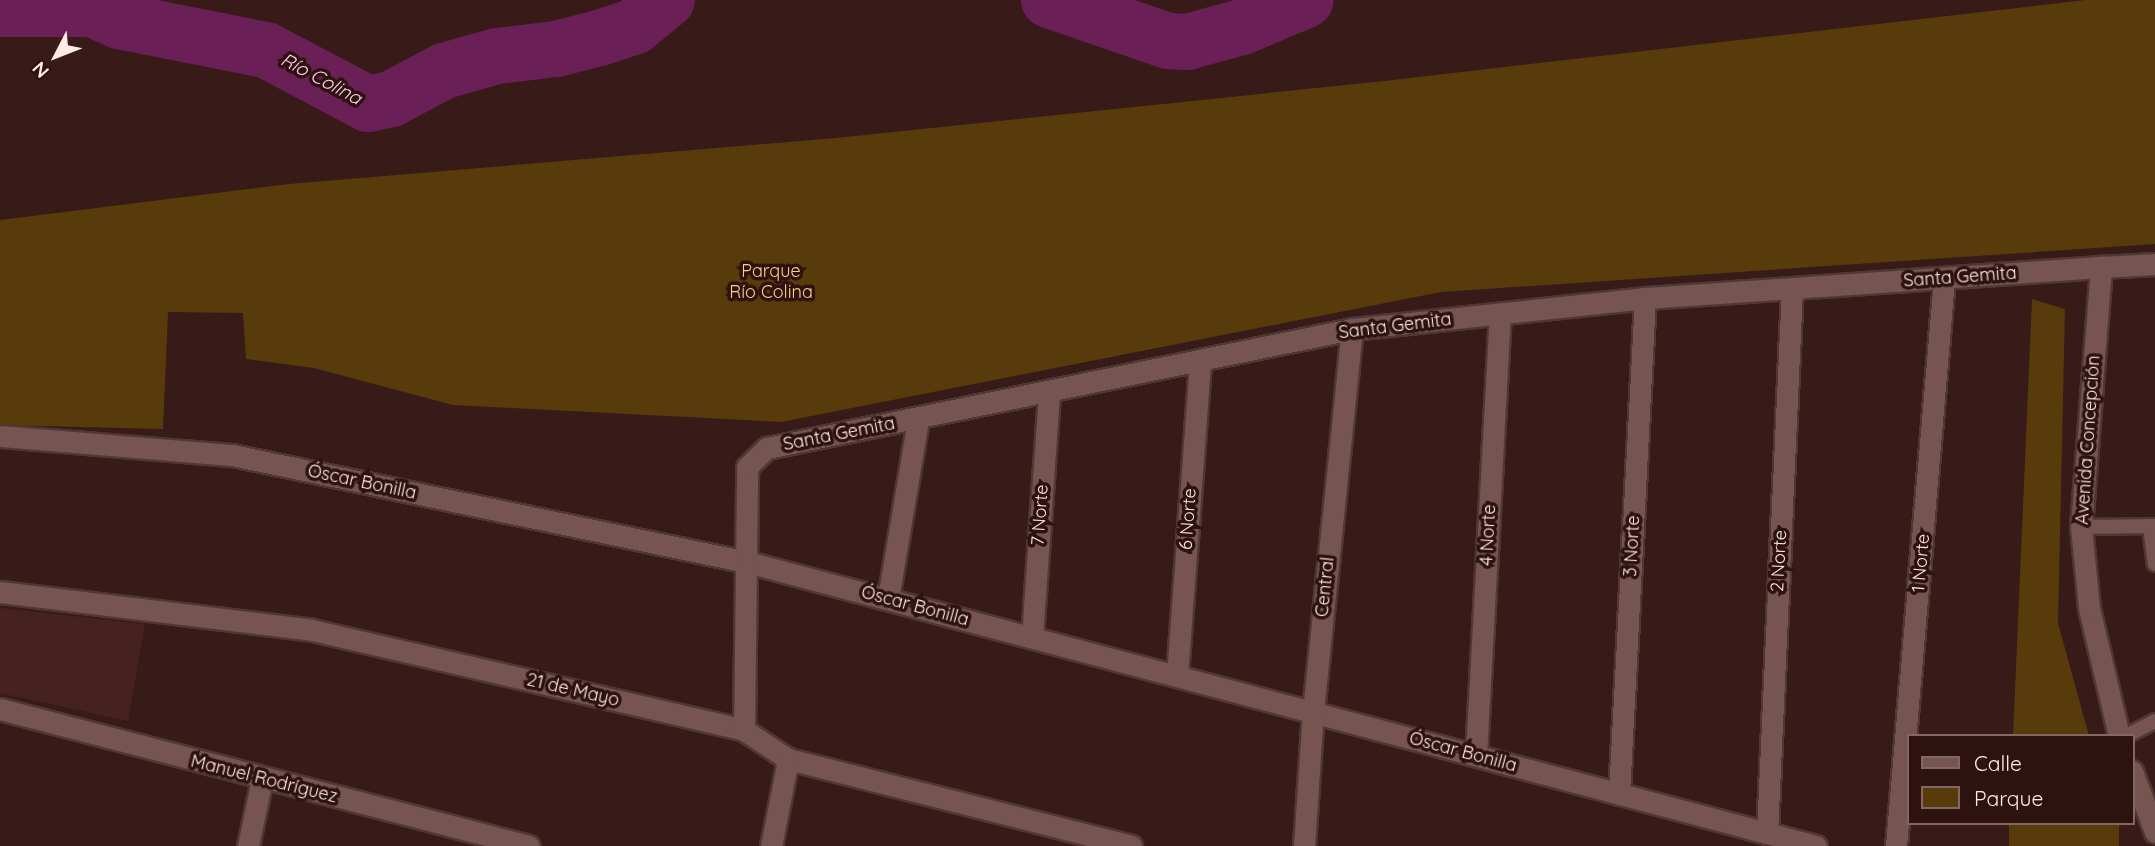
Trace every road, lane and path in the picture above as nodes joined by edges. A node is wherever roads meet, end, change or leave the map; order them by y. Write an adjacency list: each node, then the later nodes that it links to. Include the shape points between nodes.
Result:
1 (2155, 264): 2 (street, Santa Gemita)
2 (2101, 267): 3 (street, Santa Gemita); 13 (street, Avenida Concepción)
3 (1944, 279): 4 (street, Santa Gemita); 39 (street, 1 Norte)
4 (1792, 289): 5 (street, Santa Gemita); 32 (street, 2 Norte)
5 (1645, 298): 6 (street, Santa Gemita); 30 (street, 3 Norte)
6 (1500, 314): 7 (street, Santa Gemita); 26 (street, 4 Norte)
7 (1352, 329): 8 (street, Santa Gemita); 21 (street, Central)
8 (1200, 363): 9 (street, Santa Gemita); 19 (street, 6 Norte)
9 (1049, 393): 10 (street, Santa Gemita); 18 (street, 7 Norte)
10 (918, 418): 14 (street, Santa Gemita, via 766,448 747,467); 17 (street)
11 (0, 436): 14 (street, Óscar Bonilla, via 232,455)
12 (2152, 526): 13 (lane); 15 (lane)
13 (2081, 527): 24 (street, Avenida Concepción, via 2090,608)
14 (747, 562): 17 (street, Óscar Bonilla); 23 (street, Santa Gemita)
15 (2155, 564)
16 (0, 592): 23 (street, 21 de Mayo, via 312,630)
17 (888, 599): 18 (street, Óscar Bonilla)
18 (1032, 637): 19 (street, Óscar Bonilla)
19 (1177, 676): 21 (street, Óscar Bonilla)
20 (0, 709): 29 (street, Manuel Rodríguez)
21 (1312, 712): 26 (street, Óscar Bonilla); 37 (street, Central)
22 (2155, 721): 25 (lane)
23 (744, 730): 27 (street, 21 de Mayo)
24 (2119, 734)
25 (2130, 734)
26 (1476, 755): 30 (street, Óscar Bonilla)
27 (788, 759): 35 (street); 36 (street, 21 de Mayo)
28 (2134, 776): 31 (street)
29 (262, 779): 33 (street); 34 (street, Manuel Rodríguez)
30 (1619, 794): 32 (street, Óscar Bonilla)
31 (2155, 832)
32 (1767, 833): 38 (street, Óscar Bonilla)
33 (248, 846)
34 (529, 846)
35 (771, 846)
36 (1131, 846)
37 (1304, 846)
38 (1816, 846)
39 (1896, 846)

